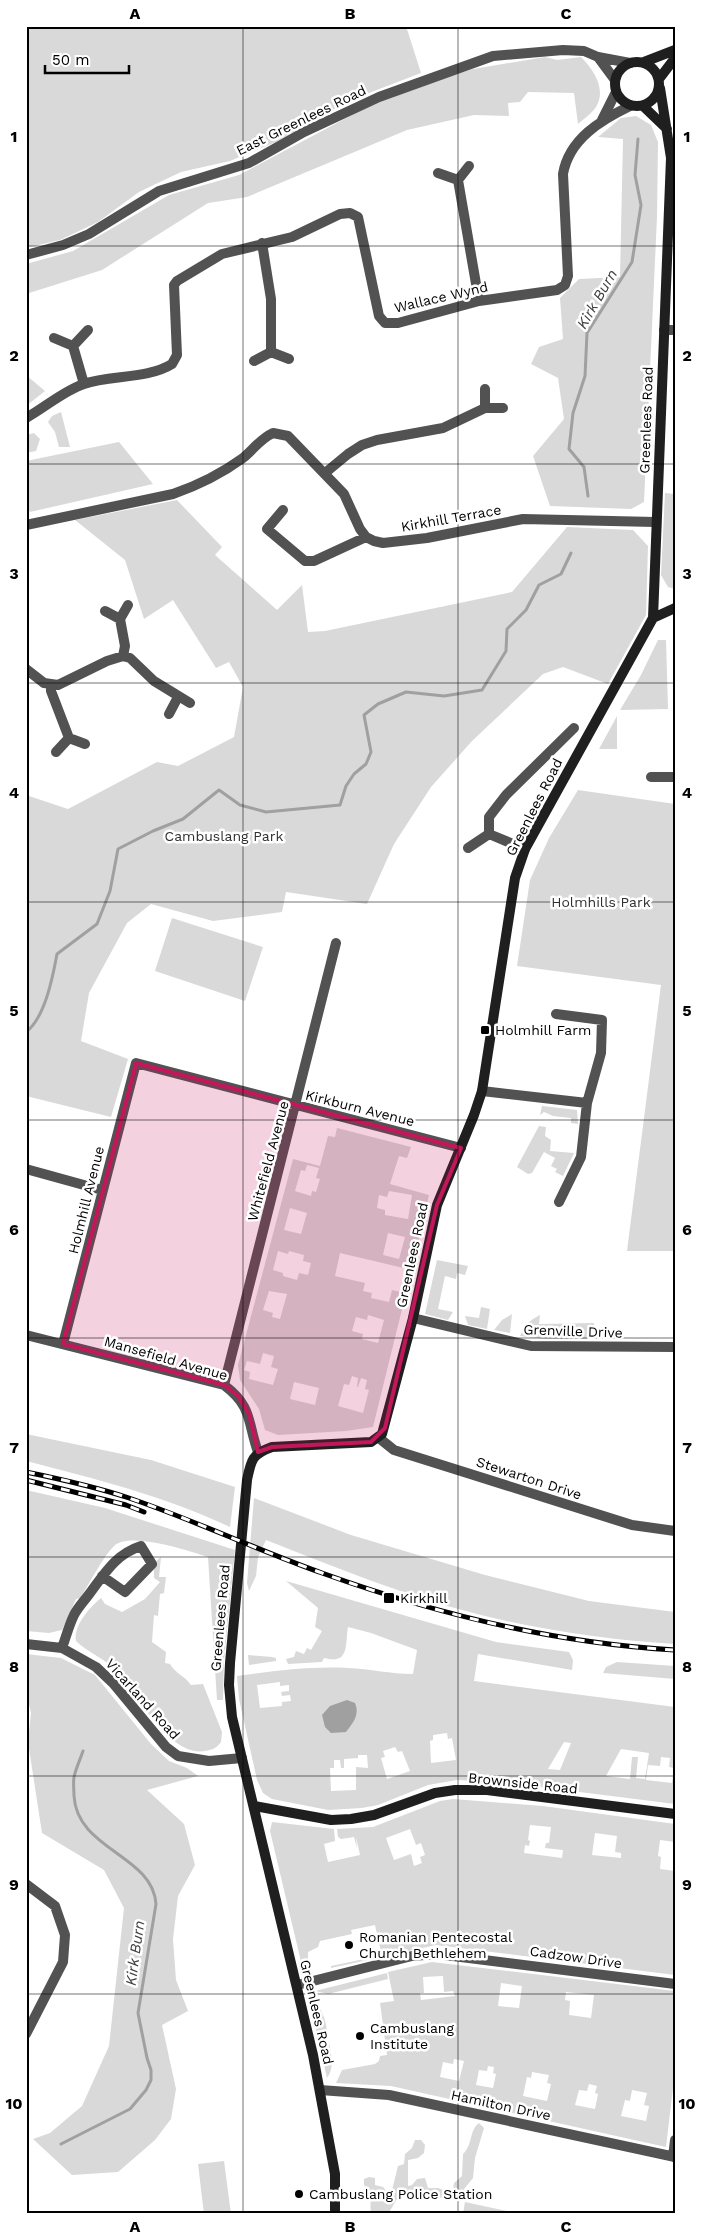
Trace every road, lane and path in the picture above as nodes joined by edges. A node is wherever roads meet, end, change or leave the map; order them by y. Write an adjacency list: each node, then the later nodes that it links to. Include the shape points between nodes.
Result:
1 (675, 50): 4 (main road)
2 (598, 58): 5 (street, East Greenlees Road); 6 (street); 17 (street, East Greenlees Road, via 584,51 563,50 493,56 379,97 304,132 249,163 159,191 88,234)
3 (675, 58): 7 (main road)
4 (644, 62): 5 (main road); 7 (main road, via 651,66)
5 (630, 63): 6 (main road, via 623,67)
6 (615, 80): 8 (main road)
7 (660, 84): 10 (main road, via 657,96); 12 (main road, Greenlees Road)
8 (616, 92): 9 (main road); 11 (street, Wallace Wynd)
9 (630, 106): 10 (main road); 11 (street, Wallace Wynd)
10 (644, 106): 12 (main road)
11 (602, 120): 18 (street, Wallace Wynd, via 578,142 565,162 568,276 565,285 557,290)
12 (666, 130): 20 (main road, Greenlees Road, via 670,158)
13 (469, 166): 15 (street)
14 (438, 173): 15 (street)
15 (458, 180): 18 (street)
16 (262, 243): 18 (street, Wallace Wynd, via 292,237 340,214 350,213 358,217 381,321 398,323); 24 (street, via 270,299); 27 (street, Wallace Wynd, via 222,254 174,285 176,355 172,364)
17 (26, 255)
18 (480, 301)
19 (88, 330): 23 (street)
20 (664, 330): 21 (street); 34 (main road, Greenlees Road)
21 (675, 330)
22 (54, 338): 23 (street)
23 (73, 346): 27 (street)
24 (271, 352): 25 (street); 26 (street)
25 (289, 359)
26 (254, 361)
27 (84, 384): 31 (street, Wallace Wynd)
28 (485, 389): 29 (street)
29 (485, 408): 30 (street); 32 (street, via 443,428 362,445)
30 (503, 408)
31 (26, 418)
32 (325, 473): 35 (street, via 288,436 273,432 224,472 188,489); 36 (street, via 344,494)
33 (283, 510): 36 (street, via 266,529 305,561 314,561)
34 (655, 522): 36 (street, Kirkhill Terrace, via 523,519 383,543); 40 (main road, Greenlees Road)
35 (26, 526)
36 (366, 537)
37 (128, 605): 41 (street)
38 (675, 608): 40 (main road)
39 (105, 611): 41 (street)
40 (653, 618): 56 (main road, Greenlees Road)
41 (120, 619): 42 (street, via 125,646)
42 (123, 656): 44 (street); 45 (street, via 130,658)
43 (26, 669): 44 (street)
44 (51, 686): 49 (street)
45 (178, 698): 46 (street); 47 (street)
46 (190, 703)
47 (169, 714)
48 (574, 728): 54 (street, via 506,795 489,817)
49 (69, 738): 50 (street); 51 (street)
50 (85, 744)
51 (56, 752)
52 (652, 777): 53 (street)
53 (675, 777)
54 (489, 834): 55 (street); 56 (street)
55 (468, 848)
56 (525, 849): 60 (main road, Greenlees Road, via 515,878)
57 (336, 943): 62 (street, Whitefield Avenue)
58 (556, 1014): 61 (street, via 602,1020 601,1053)
59 (136, 1063): 62 (street, Kirkburn Avenue); 65 (street, Holmhill Avenue)
60 (482, 1091): 61 (street); 63 (main road, Greenlees Road)
61 (587, 1103): 66 (street, via 581,1157)
62 (296, 1105): 63 (street, Kirkburn Avenue); 71 (street, Whitefield Avenue)
63 (461, 1148): 67 (main road, Greenlees Road, via 437,1205)
64 (26, 1169): 65 (street)
65 (102, 1190): 69 (street, Holmhill Avenue)
66 (559, 1202)
67 (413, 1318): 70 (street, Grenville Drive, via 531,1346); 72 (main road, Greenlees Road, via 385,1428)
68 (26, 1335): 69 (street, Mansefield Avenue)
69 (63, 1344): 71 (street, Mansefield Avenue)
70 (675, 1346)
71 (224, 1385): 73 (street, Mansefield Avenue, via 238,1396 249,1414)
72 (379, 1438): 73 (main road, via 371,1442 272,1447); 74 (street, Stewarton Drive, via 394,1450 622,1522)
73 (258, 1452): 78 (main road, Greenlees Road, via 250,1463 242,1525 229,1682 232,1717)
74 (675, 1531)
75 (102, 1576): 75 (street, via 128,1550 141,1546 152,1564 125,1592); 77 (street, via 74,1614)
76 (26, 1644): 77 (street, Vicarland Road)
77 (62, 1648): 78 (street, Vicarland Road, via 96,1667 166,1748 178,1756 209,1761)
78 (242, 1758): 79 (main road, Greenlees Road)
79 (254, 1806): 80 (main road, Brownside Road, via 330,1820 351,1819 381,1813 435,1793 487,1790); 83 (main road, Greenlees Road)
80 (675, 1814)
81 (26, 1884): 84 (street, via 56,1906 65,1935 63,1962)
82 (675, 1984): 83 (street, Cadzow Drive, via 436,1954 412,1956)
83 (297, 1985): 85 (main road, Greenlees Road)
84 (26, 2034)
85 (320, 2090): 87 (street, Hamilton Drive, via 389,2095); 88 (main road, Greenlees Road, via 335,2174)
86 (675, 2140): 87 (street)
87 (674, 2157)
88 (335, 2214)

